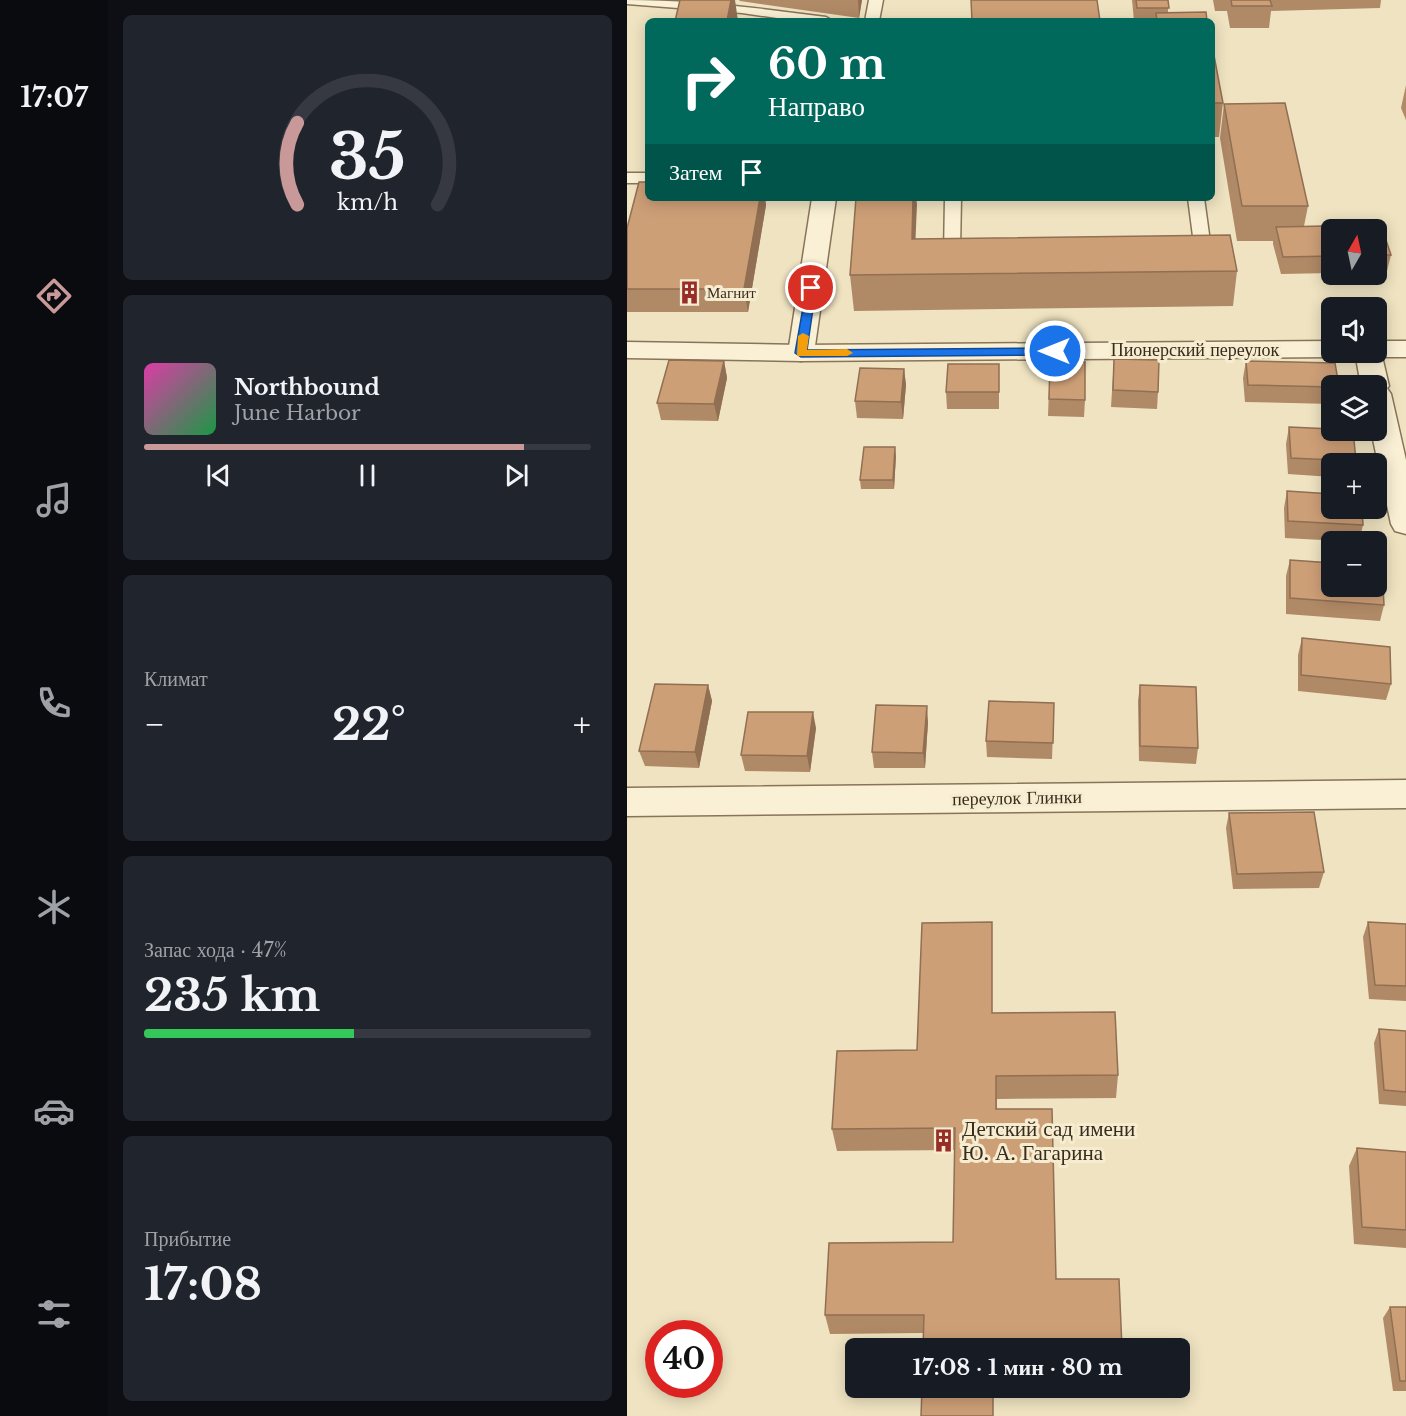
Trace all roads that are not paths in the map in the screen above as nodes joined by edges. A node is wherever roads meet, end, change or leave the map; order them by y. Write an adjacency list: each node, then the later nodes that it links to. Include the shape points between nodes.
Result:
1 (627, 0): 3 (lane)
2 (876, 0): 4 (lane)
3 (772, 17)
4 (873, 18)
5 (627, 178): 6 (lane)
6 (645, 178)
7 (824, 201): 16 (street)
8 (953, 201): 11 (lane, via 953,255)
9 (1196, 201): 10 (lane, via 1203,249)
10 (1167, 250)
11 (976, 254)
12 (1387, 348): 14 (street)
13 (1321, 349): 16 (street, Пионерский переулок)
14 (1406, 349)
15 (627, 350): 16 (street, Пионерский переулок)
16 (801, 353)
17 (1387, 439): 18 (street)
18 (1406, 524)
19 (1406, 794): 20 (street, переулок Глинки)
20 (627, 802)

